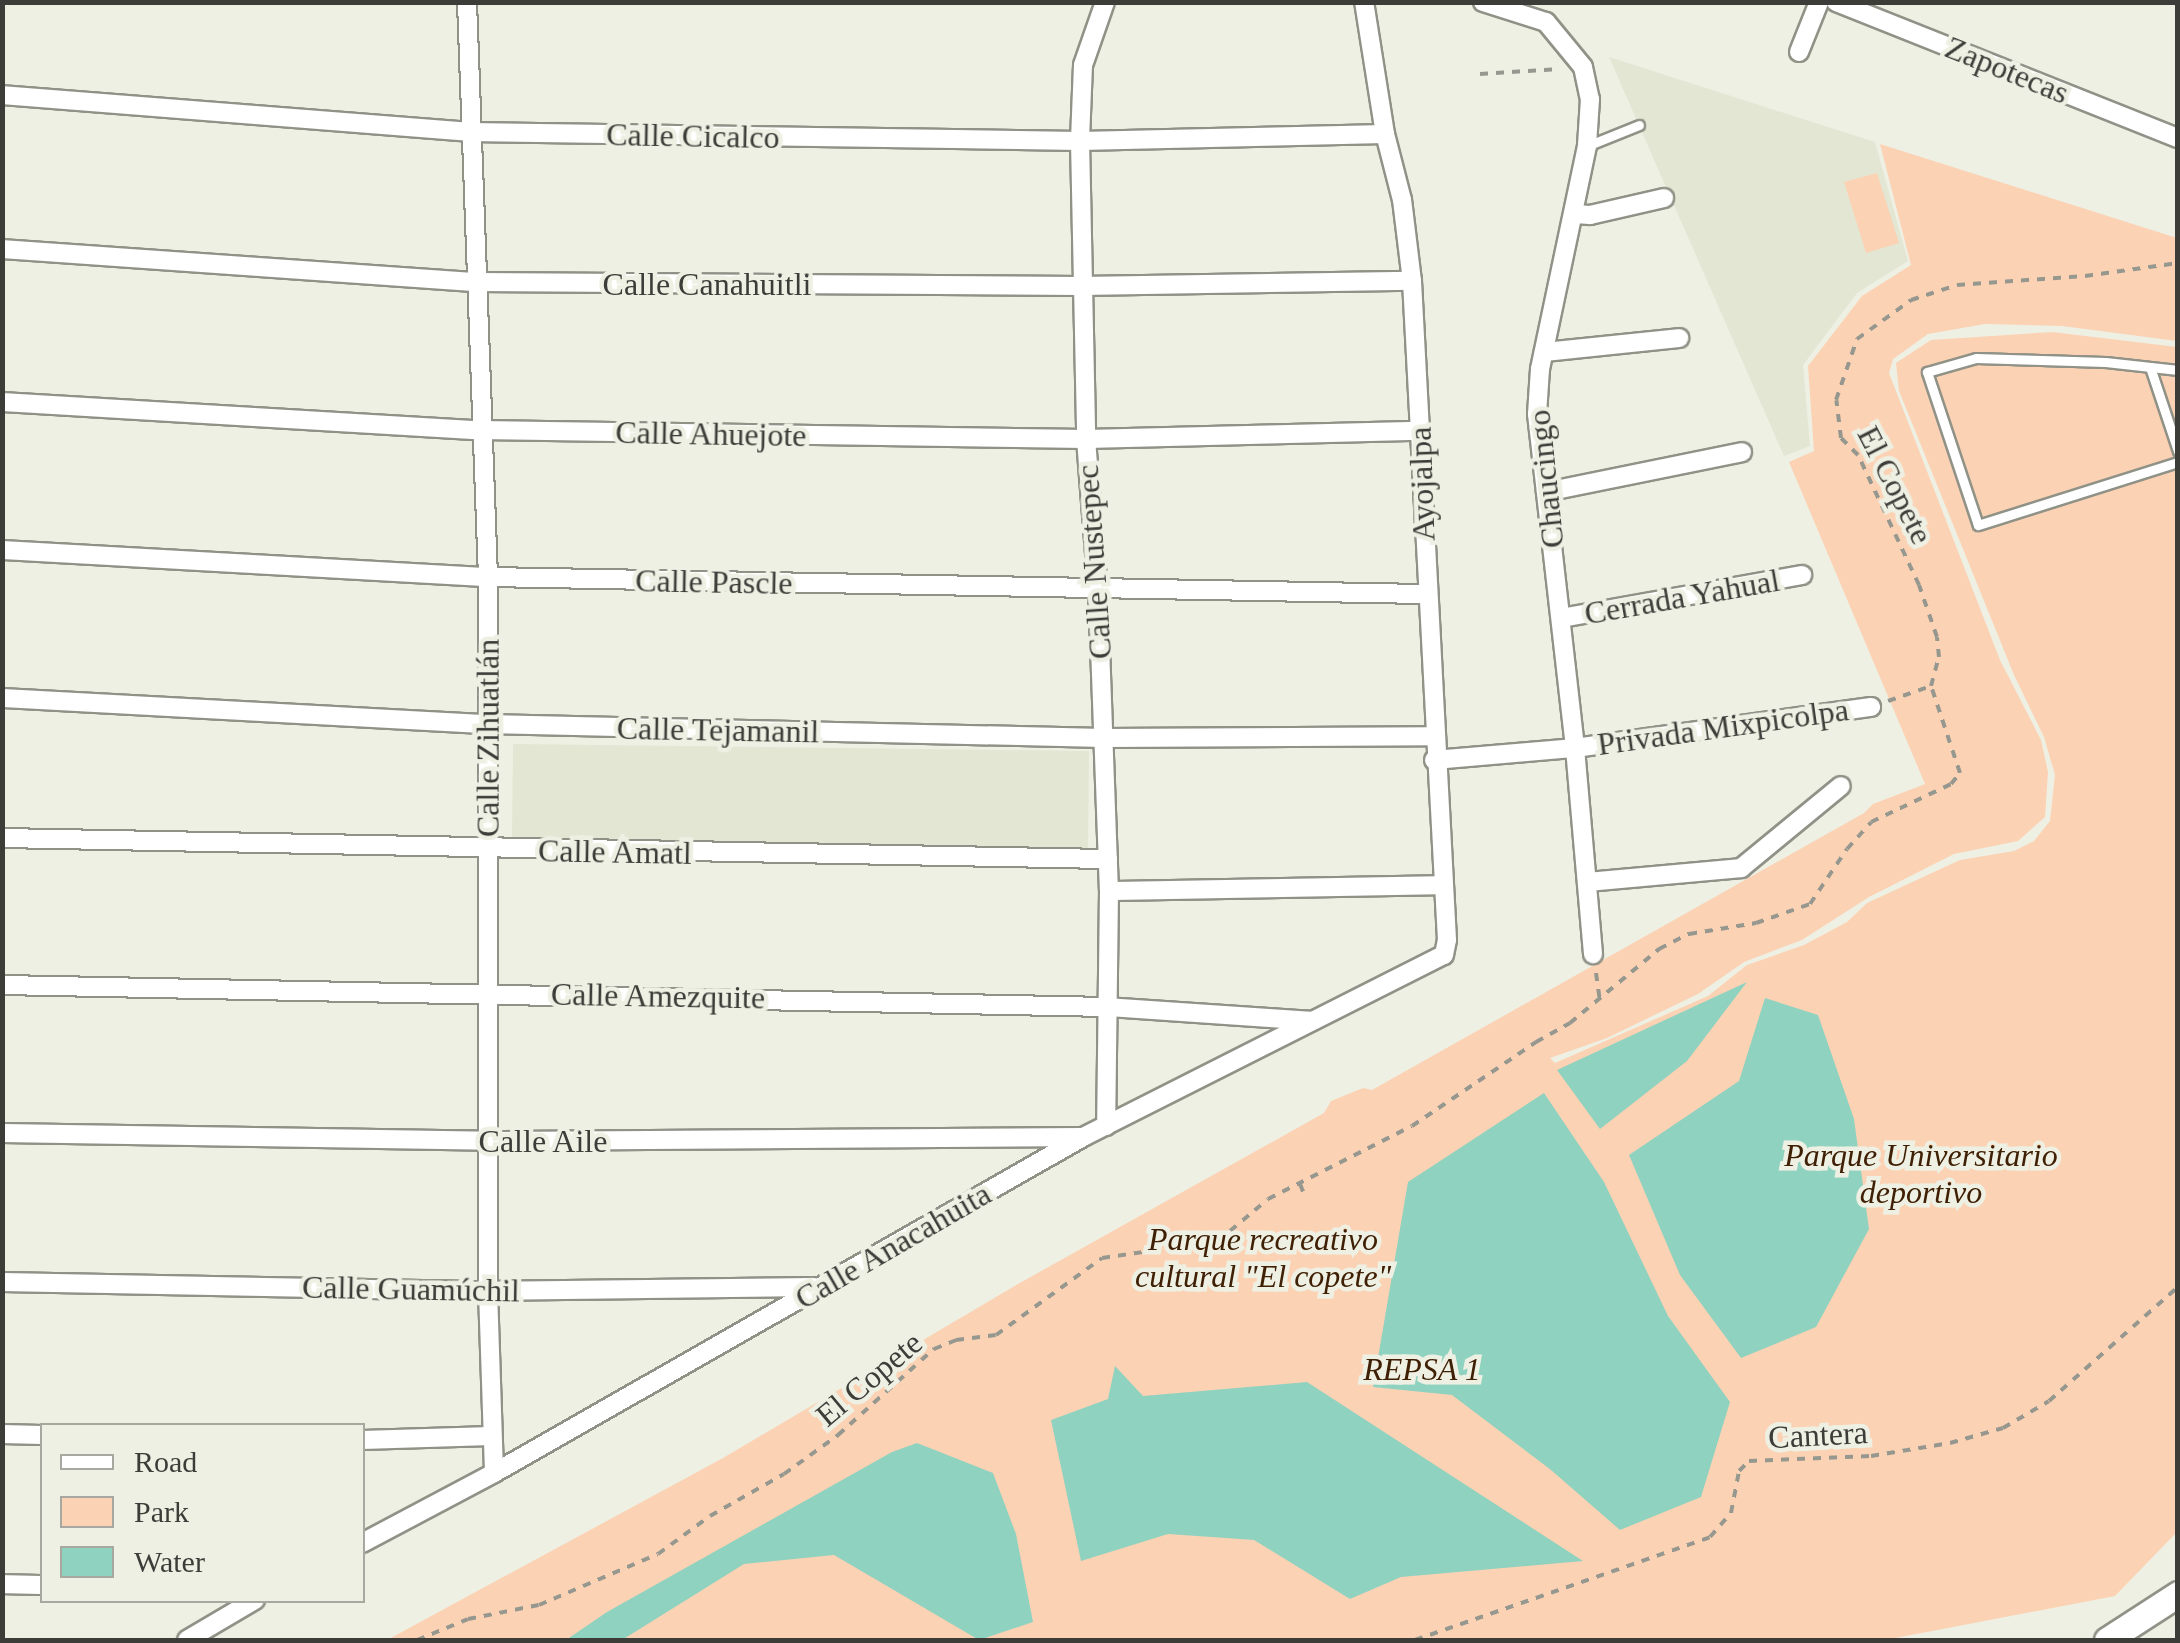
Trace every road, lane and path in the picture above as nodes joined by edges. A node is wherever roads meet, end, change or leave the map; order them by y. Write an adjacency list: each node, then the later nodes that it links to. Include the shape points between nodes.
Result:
1 (467, 2): 12 (street, Calle Zihuatlán)
2 (1105, 2): 15 (street, Calle Nustepec, via 1083,65)
3 (1364, 2): 13 (street, Ayojalpa)
4 (1483, 2): 8 (street, via 1546,22)
5 (1819, 2): 7 (street)
6 (1836, 2): 14 (street, Zapotecas)
7 (1799, 52)
8 (1583, 67): 9 (path); 16 (street, Chaucingo, via 1590,99)
9 (1480, 74)
10 (2, 96): 12 (street, Calle Cicalco)
11 (1639, 125): 16 (lane)
12 (469, 132): 15 (street, Calle Cicalco); 22 (street, Calle Zihuatlán)
13 (1385, 134): 15 (street, Calle Cicalco); 21 (street, Ayojalpa)
14 (2178, 138)
15 (1080, 141): 23 (street, Calle Nustepec)
16 (1587, 146): 18 (street, Chaucingo)
17 (1664, 198): 18 (street)
18 (1575, 214): 25 (street, Chaucingo)
19 (2, 249): 22 (street, Calle Canahuitli)
20 (2178, 263): 42 (path, El Copete, via 1957,285 1912,300 1857,339 1836,400 1842,438 1858,455 1919,585 1937,637)
21 (1412, 281): 23 (street, Calle Canahuitli); 30 (street, Ayojalpa)
22 (475, 282): 23 (street, Calle Canahuitli); 29 (street, Calle Zihuatlán)
23 (1080, 286): 31 (street, Calle Nustepec)
24 (1679, 338): 25 (street)
25 (1544, 352): 35 (street, Chaucingo, via 1536,414)
26 (2150, 367): 27 (lane); 32 (lane); 34 (lane, via 1976,358 1928,372 1978,525)
27 (2178, 370)
28 (2, 402): 29 (street, Calle Ahuejote)
29 (480, 430): 31 (street, Calle Ahuejote); 38 (street, Calle Zihuatlán)
30 (1420, 431): 31 (street, Calle Ahuejote); 40 (street, Ayojalpa)
31 (1086, 439): 39 (street, Calle Nustepec)
32 (2178, 451)
33 (1742, 452): 35 (street)
34 (2178, 462)
35 (1546, 492): 41 (street, Chaucingo)
36 (2, 550): 38 (street, Calle Pascle)
37 (1802, 575): 41 (street, Cerrada Yahual)
38 (488, 576): 39 (street, Calle Pascle); 45 (street, Calle Zihuatlán)
39 (1098, 592): 40 (street, Calle Pascle); 47 (street, Calle Nustepec)
40 (1426, 594): 46 (street, Ayojalpa)
41 (1561, 618): 48 (street, Chaucingo)
42 (1930, 686): 44 (path); 61 (path, El Copete, via 1958,759 1960,772 1951,784 1871,822 1810,904 1756,923 1688,934 1658,949)
43 (2, 698): 45 (street, Calle Tejamanil)
44 (1872, 707): 48 (street, Privada Mixpicolpa)
45 (487, 724): 47 (street, Calle Tejamanil); 52 (street, Calle Zihuatlán)
46 (1434, 736): 47 (street, Calle Tejamanil); 49 (street, Ayojalpa)
47 (1104, 738): 53 (street, Calle Nustepec)
48 (1576, 748): 49 (street); 54 (street, Chaucingo)
49 (1434, 760): 55 (street, Ayojalpa)
50 (1841, 786): 54 (street, via 1741,868)
51 (2, 838): 52 (street, Calle Amatl)
52 (488, 850): 53 (street, Calle Amatl); 60 (street, Calle Zihuatlán)
53 (1108, 859): 56 (street, Calle Nustepec)
54 (1588, 882): 57 (street, Chaucingo)
55 (1442, 885): 56 (street); 58 (street, Ayojalpa, via 1447,940 1444,955)
56 (1109, 890): 62 (street, Calle Nustepec)
57 (1594, 954): 61 (path)
58 (1431, 964): 63 (street, Calle Anacahuita)
59 (2, 985): 60 (street, Calle Amezquite)
60 (487, 992): 62 (street, Calle Amezquite); 67 (street, Calle Zihuatlán)
61 (1600, 1002): 68 (path, El Copete, via 1412,1126)
62 (1108, 1006): 63 (street, Calle Amezquite); 64 (street, Calle Nustepec)
63 (1312, 1021): 64 (street, Calle Anacahuita)
64 (1106, 1126): 66 (street, Calle Anacahuita)
65 (2, 1133): 67 (street, Calle Aile)
66 (1083, 1138): 67 (street, Calle Aile); 72 (street, Calle Anacahuita)
67 (489, 1141): 73 (street, Calle Zihuatlán)
68 (1300, 1184): 69 (path); 85 (path, El Copete, via 1268,1199 1218,1241 1102,1258 996,1335 934,1349 838,1435 658,1554 540,1605 468,1619)
69 (1304, 1194)
70 (2, 1282): 73 (street, Calle Guamúchil)
71 (2178, 1287): 86 (path, Cantera, via 2050,1401 2003,1428 1872,1456 1749,1461 1739,1472 1731,1514 1710,1537)
72 (820, 1288): 73 (street, Calle Guamúchil); 78 (street, Calle Anacahuita)
73 (488, 1291): 76 (street, Calle Zihuatlán)
74 (2, 1434): 75 (street)
75 (40, 1435)
76 (491, 1436): 77 (street); 78 (street, Calle Zihuatlán)
77 (365, 1440)
78 (494, 1474): 79 (street, Calle Anacahuita)
79 (365, 1541)
80 (2, 1584): 81 (street)
81 (40, 1585)
82 (2178, 1594): 87 (main road)
83 (250, 1603): 84 (street)
84 (188, 1640)
85 (417, 1640)
86 (1416, 1640)
87 (2107, 1640)

